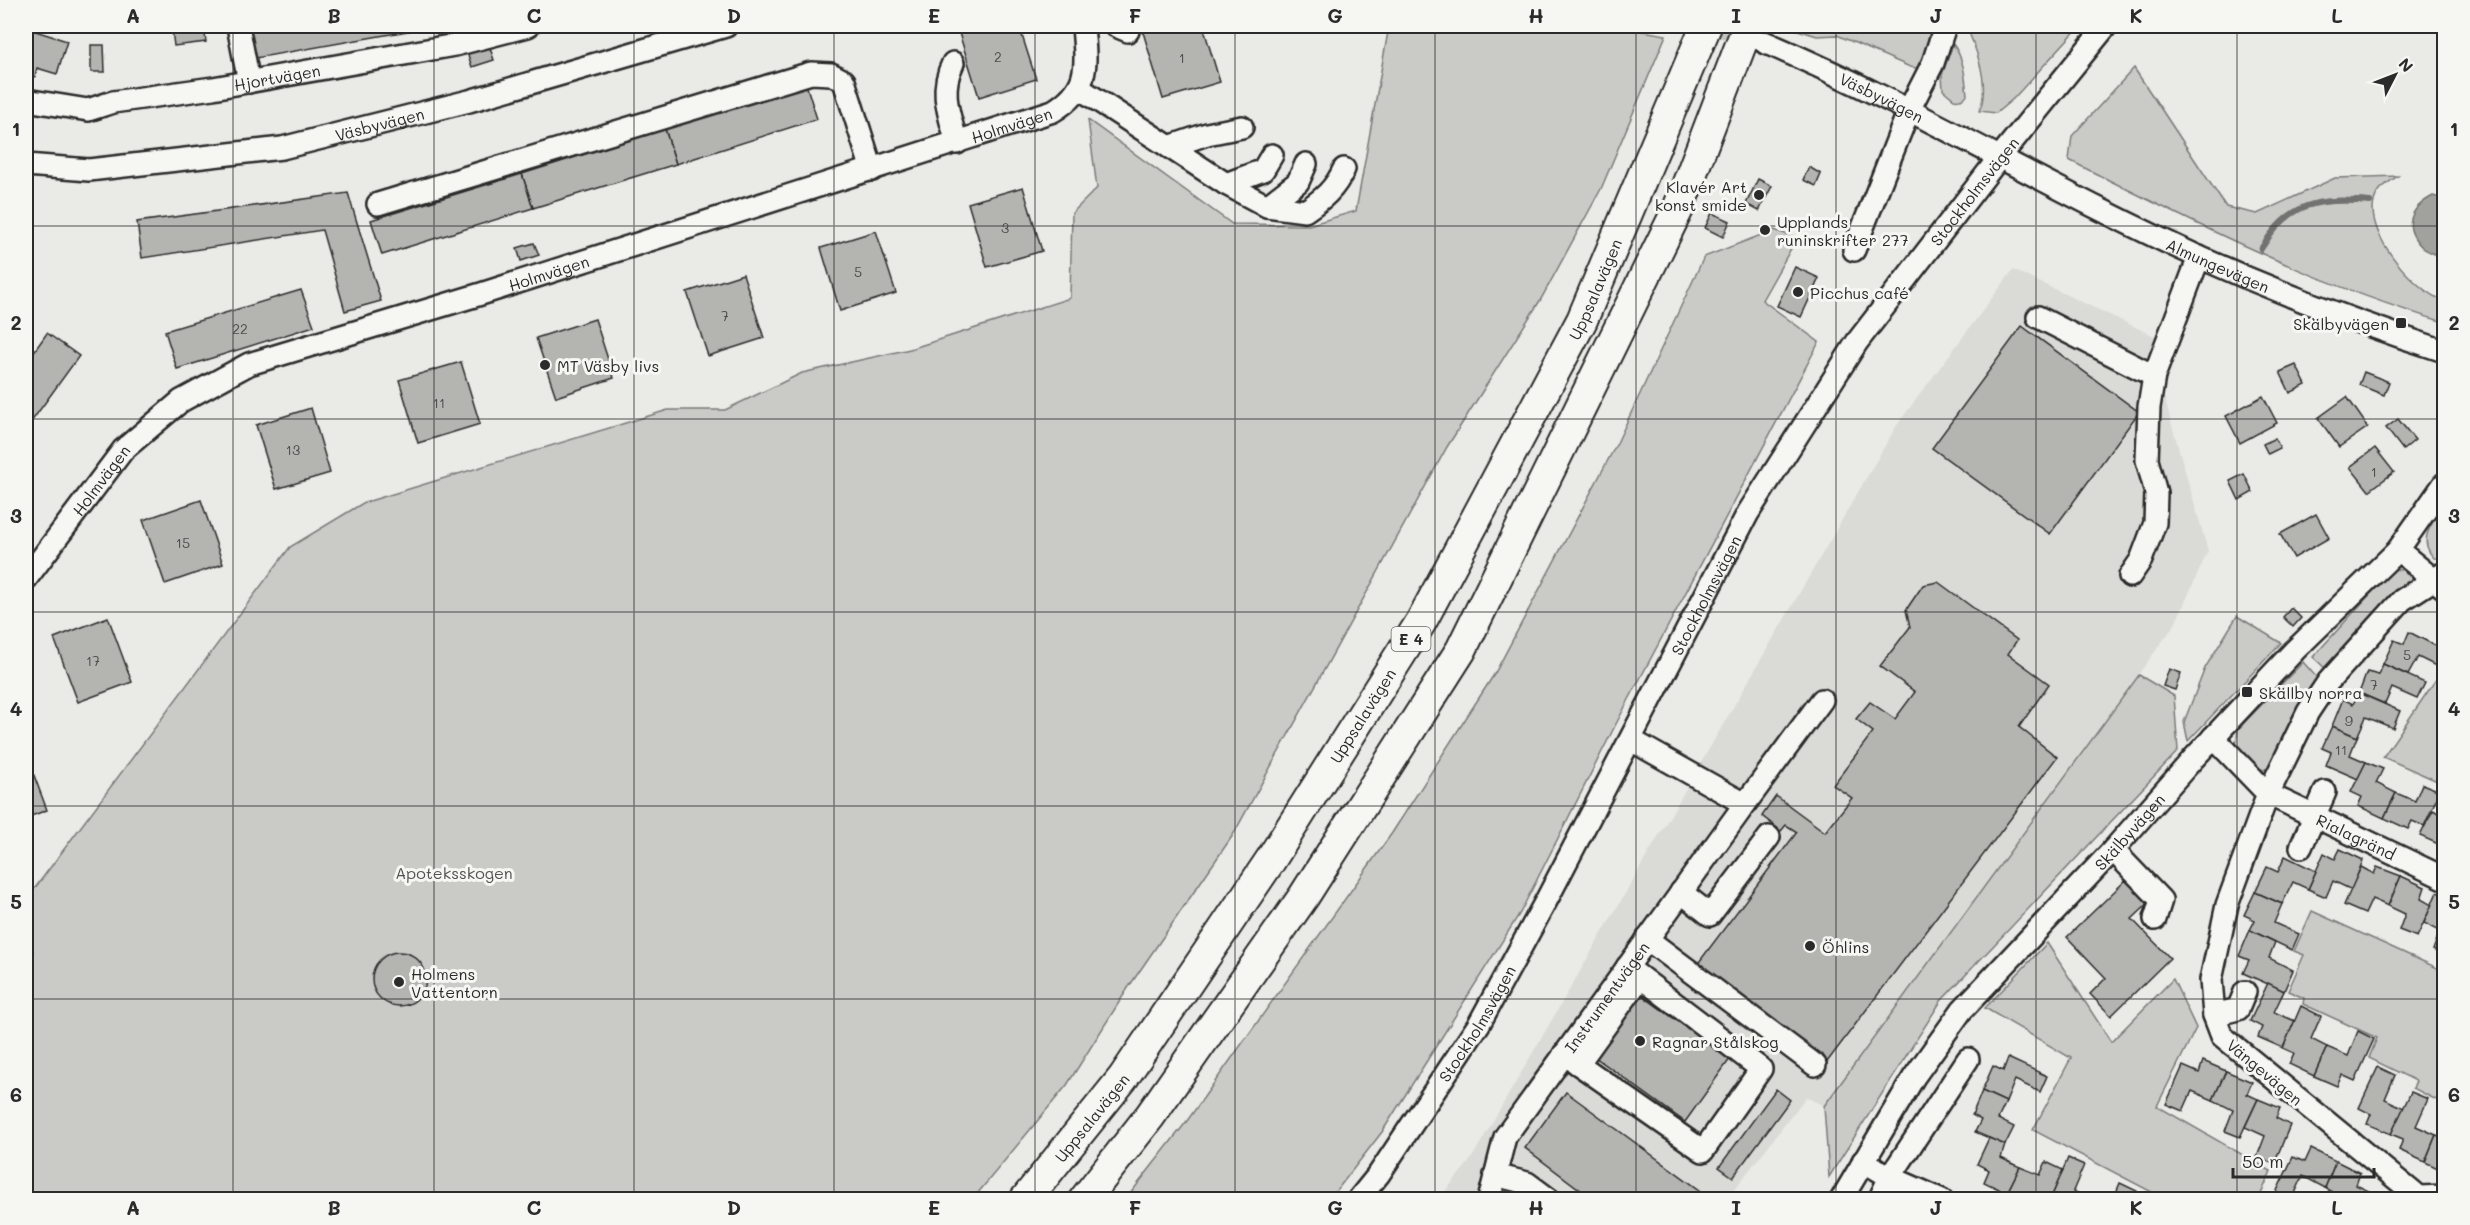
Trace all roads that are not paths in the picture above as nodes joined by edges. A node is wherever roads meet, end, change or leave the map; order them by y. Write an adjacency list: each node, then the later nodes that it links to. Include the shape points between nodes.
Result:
1 (238, 26): 11 (street)
2 (522, 26): 8 (street, Hjortvägen)
3 (726, 26): 21 (street, Väsbyvägen, via 470,101 282,148 89,170)
4 (1083, 26): 12 (street, via 1086,67)
5 (1706, 26): 62 (highway, Uppsalavägen / E 4, via 1582,320 1421,622 1270,861 1123,1078)
6 (1945, 26): 14 (street, via 1933,63)
7 (2106, 26): 19 (street, Stockholmsvägen)
8 (464, 34): 11 (street, Hjortvägen)
9 (1756, 34): 14 (street, Väsbyvägen); 63 (highway, E 4, via 1678,209 1461,650 1304,896 1150,1116)
10 (953, 63): 16 (street, via 945,78 945,98)
11 (249, 82): 13 (street, Hjortvägen, via 113,102 87,110)
12 (1079, 88): 16 (street, Holmvägen, via 1070,101 1053,111); 17 (street)
13 (26, 100)
14 (1909, 110): 19 (street, Väsbyvägen); 27 (street)
15 (1242, 127): 17 (street)
16 (957, 143): 22 (street, Holmvägen)
17 (1169, 147): 24 (street)
18 (1272, 155): 24 (street, via 1263,170)
19 (1999, 158): 28 (street, Almungevägen); 39 (street, Stockholmsvägen, via 1857,342 1748,513)
20 (1306, 164): 26 (street, via 1298,182)
21 (26, 165)
22 (872, 170): 25 (street, via 844,81 831,74 811,73); 35 (street, Holmvägen, via 249,364 181,401 123,450)
23 (1344, 170): 26 (street, via 1323,199 1305,211)
24 (1226, 184): 26 (street)
25 (378, 204)
26 (1267, 206)
27 (1854, 250)
28 (2199, 257): 30 (street, Almungevägen, via 2357,323); 31 (street)
29 (2038, 317): 31 (street)
30 (2445, 351)
31 (2154, 376): 34 (street, via 2147,460 2156,493 2154,523 2141,561)
32 (2445, 484): 33 (street, Skälbyvägen)
33 (2398, 550): 36 (street); 38 (street, Skälbyvägen)
34 (2130, 576)
35 (26, 579)
36 (2442, 581): 41 (street, Vängevägen, via 2402,600 2328,682 2308,712)
37 (1822, 700): 42 (street, Instrumentvägen)
38 (2213, 736): 41 (street); 46 (street, Skälbyvägen)
39 (1631, 740): 42 (street); 64 (street, Stockholmsvägen, via 1479,1024)
40 (2325, 792): 43 (street)
41 (2268, 794): 43 (street, Rialagränd); 53 (street, Vängevägen, via 2228,905 2211,980)
42 (1745, 804): 48 (street, Instrumentvägen)
43 (2314, 815): 45 (street); 47 (street, Rialagränd)
44 (1769, 837): 48 (street, via 1710,915)
45 (2301, 847)
46 (2113, 850): 49 (street, via 2161,900); 57 (street, Skälbyvägen, via 1962,1010 1914,1077)
47 (2445, 878)
48 (1681, 892): 50 (street, Instrumentvägen)
49 (2155, 919)
50 (1647, 939): 51 (street, Instrumentvägen); 56 (street)
51 (1634, 973): 54 (street, Instrumentvägen); 54 (street, via 1761,1069 1703,1150)
52 (2246, 992): 53 (street, via 2238,1009)
53 (2214, 1014): 61 (street, Vängevägen, via 2222,1036)
54 (1571, 1059): 58 (street, Instrumentvägen, via 1505,1137)
55 (1968, 1059): 59 (street)
56 (1815, 1065)
57 (1863, 1161): 59 (street); 67 (street, Skälbyvägen)
58 (1495, 1175): 65 (street, Instrumentvägen); 66 (street, via 1527,1183)
59 (1890, 1177): 68 (street); 69 (street)
60 (2445, 1196): 61 (street, Vängevägen)
61 (2421, 1198)
62 (1025, 1200)
63 (1084, 1200)
64 (1358, 1200)
65 (1489, 1200)
66 (1550, 1200)
67 (1841, 1200)
68 (1879, 1200)
69 (1942, 1200)

